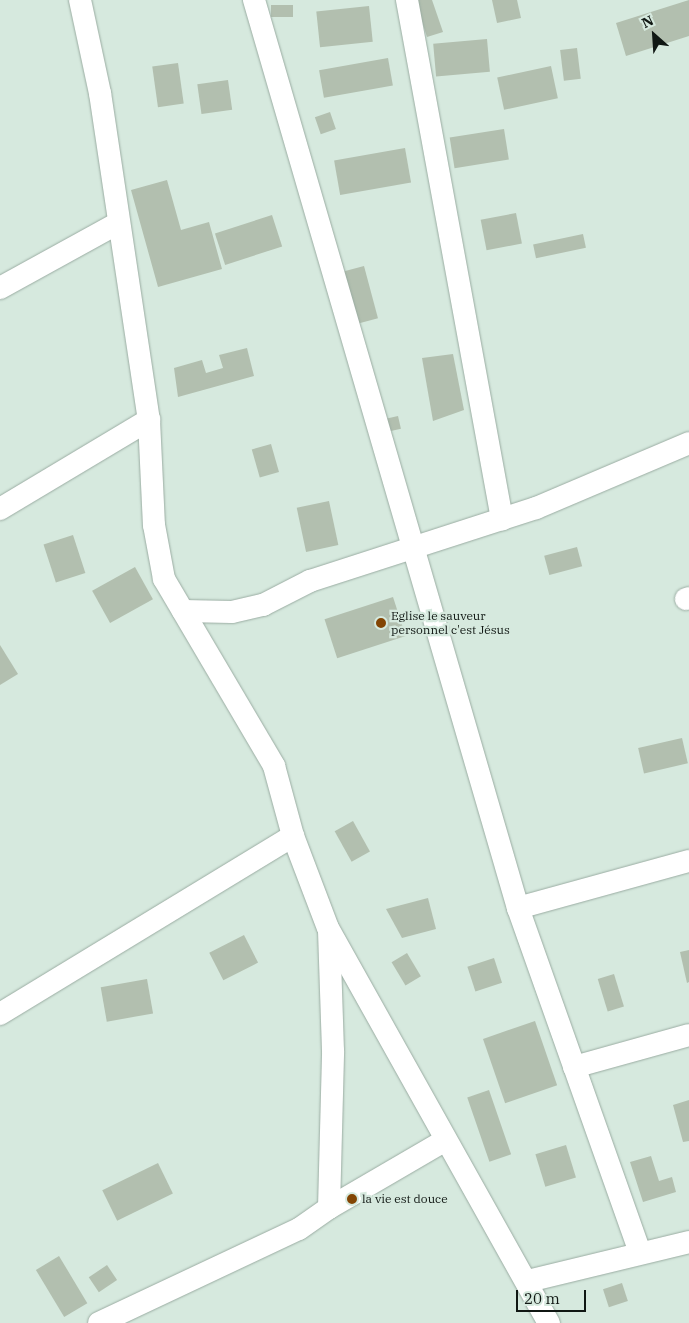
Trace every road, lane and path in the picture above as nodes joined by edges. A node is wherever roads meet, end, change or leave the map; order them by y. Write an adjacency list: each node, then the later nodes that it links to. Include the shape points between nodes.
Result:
1 (80, 0): 4 (street, via 100,93)
2 (254, 0): 10 (street)
3 (407, 0): 9 (street)
4 (118, 223): 5 (street); 6 (street)
5 (0, 288)
6 (149, 420): 8 (street); 11 (street, via 154,525 164,579)
7 (689, 443): 9 (street)
8 (0, 509)
9 (502, 519): 10 (street)
10 (413, 548): 11 (street, via 310,581 263,605 232,612); 14 (street)
11 (183, 611): 12 (street, via 274,766)
12 (293, 836): 15 (street); 16 (street)
13 (689, 862): 14 (street)
14 (518, 908): 18 (street)
15 (328, 928): 19 (street); 20 (street, via 333,1051)
16 (0, 1014)
17 (689, 1035): 18 (street)
18 (574, 1067): 22 (street)
19 (446, 1140): 20 (street); 23 (street)
20 (329, 1208): 24 (street, via 299,1230)
21 (689, 1242): 22 (street)
22 (640, 1253): 23 (street)
23 (528, 1281): 25 (street)
24 (99, 1323)
25 (549, 1323)

